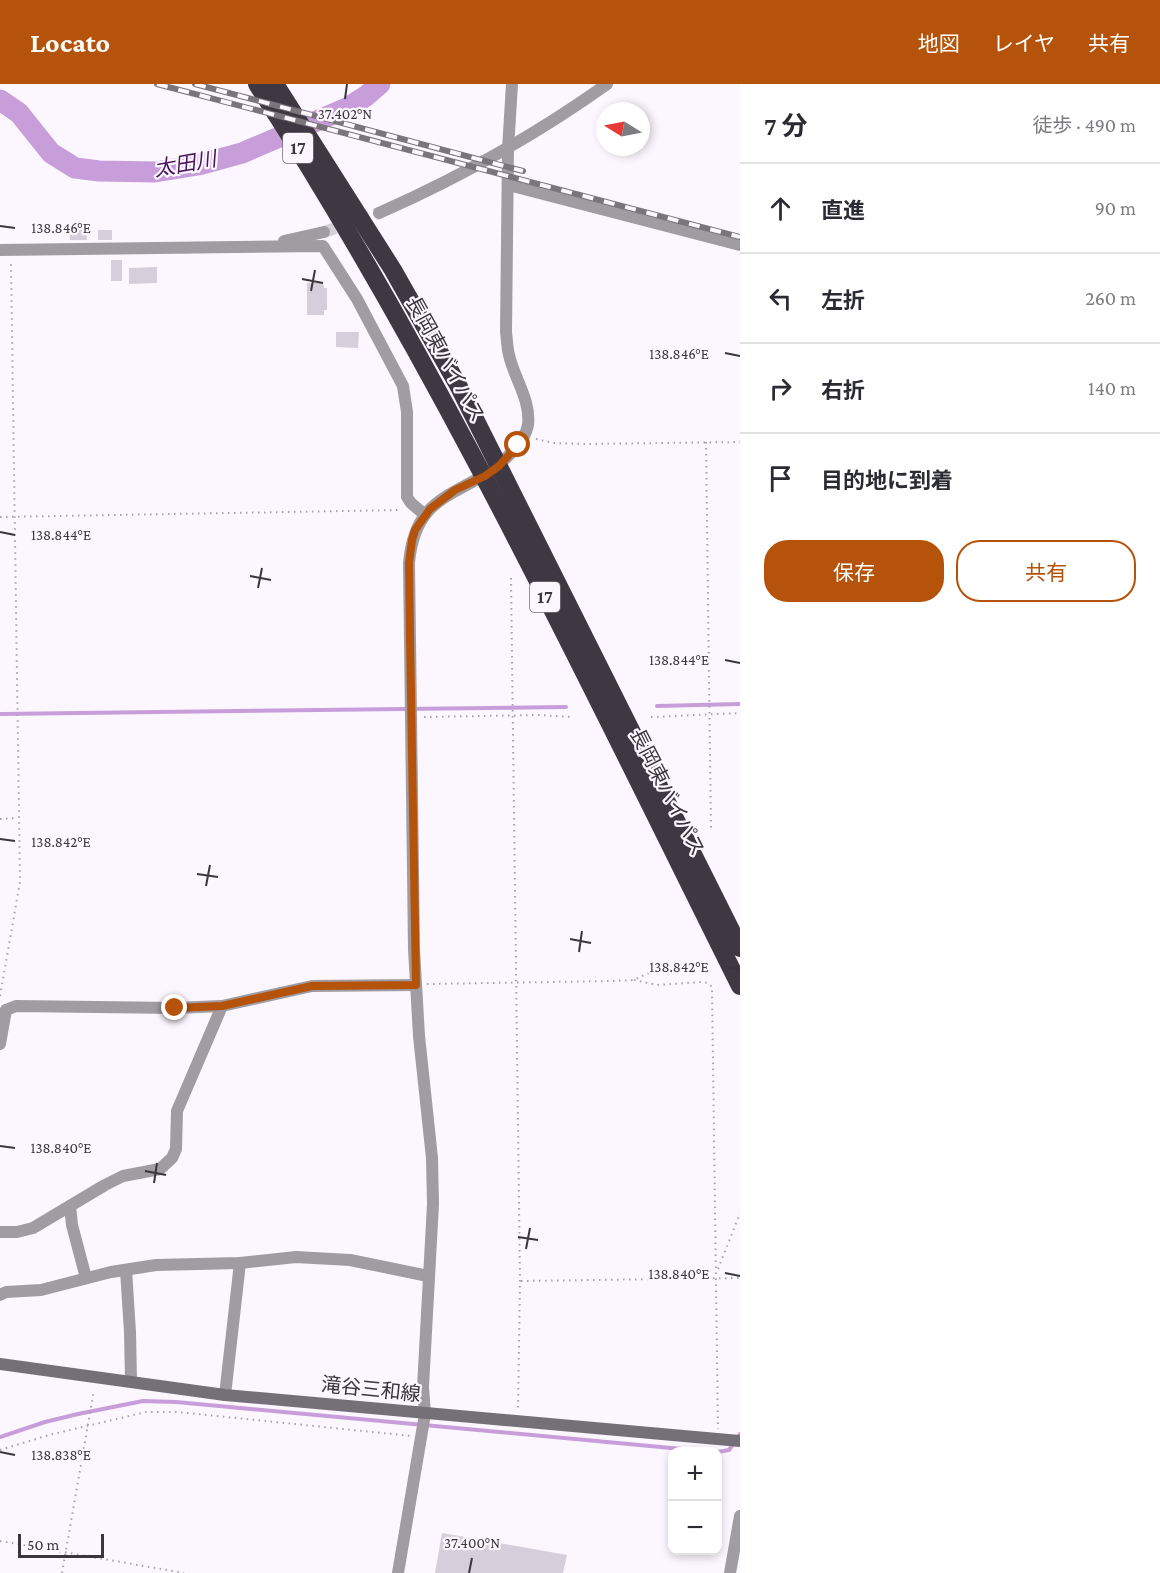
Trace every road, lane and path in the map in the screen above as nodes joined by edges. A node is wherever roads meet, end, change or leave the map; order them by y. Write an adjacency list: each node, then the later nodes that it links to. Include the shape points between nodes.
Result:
1 (257, 84): 7 (highway, 長岡東バイパス / 17)
2 (276, 84): 7 (highway, 長岡東バイパス / 17)
3 (512, 84): 5 (street)
4 (607, 84): 5 (street)
5 (508, 150): 6 (street); 8 (street)
6 (509, 185): 11 (street); 13 (street, via 506,332 509,356 527,406)
7 (346, 211): 16 (highway, 長岡東バイパス / 17, via 419,314)
8 (379, 213)
9 (324, 232): 10 (street)
10 (263, 245): 12 (street); 17 (street, via 323,246 357,299 404,386 407,497)
11 (740, 245)
12 (5, 250): 20 (path)
13 (524, 436): 14 (path, via 553,443); 16 (street)
14 (706, 442): 15 (path); 23 (path)
15 (740, 442)
16 (492, 471): 18 (street, via 441,499); 31 (highway, 長岡東バイパス / 17); 36 (highway, 長岡東バイパス / 17)
17 (411, 503): 18 (street); 20 (path, via 402,511)
18 (424, 515): 27 (street, via 415,530 409,563)
19 (0, 517): 20 (path)
20 (14, 517): 28 (path)
21 (511, 578): 24 (path)
22 (740, 713): 23 (path)
23 (710, 714): 26 (path); 30 (path)
24 (513, 716): 25 (path); 27 (path); 34 (path)
25 (571, 717)
26 (651, 717)
27 (412, 718): 35 (street)
28 (19, 818): 29 (path); 37 (path, via 20,882)
29 (0, 819)
30 (711, 831)
31 (740, 948)
32 (698, 971): 33 (path, via 660,971)
33 (634, 980): 34 (path); 47 (path, via 657,985 708,983 712,987)
34 (516, 981): 35 (path); 50 (path)
35 (416, 985): 38 (street, via 312,986); 46 (street, via 432,1158)
36 (740, 986)
37 (0, 996)
38 (222, 1006): 39 (street); 41 (street, via 177,1111 176,1149 172,1158 159,1169 123,1176)
39 (3, 1008): 40 (street)
40 (0, 1044)
41 (70, 1206): 43 (street, via 33,1228); 48 (street)
42 (740, 1213): 47 (path)
43 (0, 1232)
44 (240, 1263): 45 (street, via 185,1263); 46 (street, via 296,1257 350,1260); 55 (street)
45 (126, 1270): 48 (street); 54 (street)
46 (428, 1276): 56 (street)
47 (716, 1276): 49 (path); 50 (path); 60 (path)
48 (86, 1278): 51 (street, via 41,1290)
49 (740, 1278)
50 (520, 1281): 57 (path)
51 (0, 1295)
52 (0, 1364): 53 (main road, 滝谷三和線)
53 (97, 1376): 54 (main road, 滝谷三和線); 58 (path)
54 (131, 1381): 55 (main road, 滝谷三和線)
55 (225, 1395): 56 (main road, 滝谷三和線)
56 (425, 1414): 57 (main road, 滝谷三和線); 59 (street)
57 (518, 1420): 60 (main road, 滝谷三和線)
58 (87, 1425): 59 (path, via 146,1412 178,1412); 62 (path); 65 (path)
59 (422, 1437): 68 (street)
60 (718, 1439): 61 (main road, 滝谷三和線)
61 (740, 1441)
62 (0, 1450)
63 (740, 1516): 69 (street)
64 (0, 1541): 65 (path)
65 (66, 1553): 66 (path); 67 (path)
66 (62, 1573)
67 (184, 1573)
68 (398, 1573)
69 (730, 1573)

